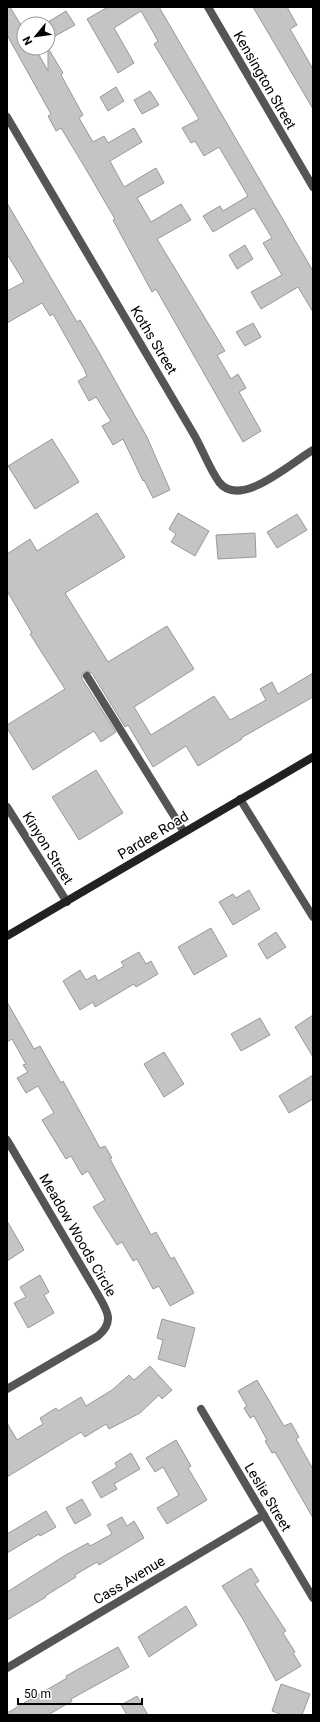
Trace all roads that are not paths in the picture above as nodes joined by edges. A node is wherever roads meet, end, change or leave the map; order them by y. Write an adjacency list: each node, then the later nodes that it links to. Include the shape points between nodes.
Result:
1 (208, 7): 3 (street, Kensington Street)
2 (7, 117): 4 (street, Koths Street, via 193,432 219,482 233,491 248,490)
3 (313, 187)
4 (312, 453)
5 (87, 676): 9 (street)
6 (313, 757): 7 (main road, Pardee Road)
7 (240, 799): 9 (main road, Pardee Road); 11 (street)
8 (7, 808): 10 (street, Kinyon Street)
9 (184, 832): 10 (main road, Pardee Road)
10 (67, 902): 12 (main road, Pardee Road)
11 (313, 917)
12 (7, 936)
13 (7, 1140): 14 (street, Meadow Woods Circle, via 101,1299 108,1312 108,1323 98,1336)
14 (7, 1389)
15 (201, 1409): 16 (street, Leslie Street)
16 (264, 1515): 17 (street, Leslie Street); 18 (street, Cass Avenue)
17 (313, 1598)
18 (7, 1668)

